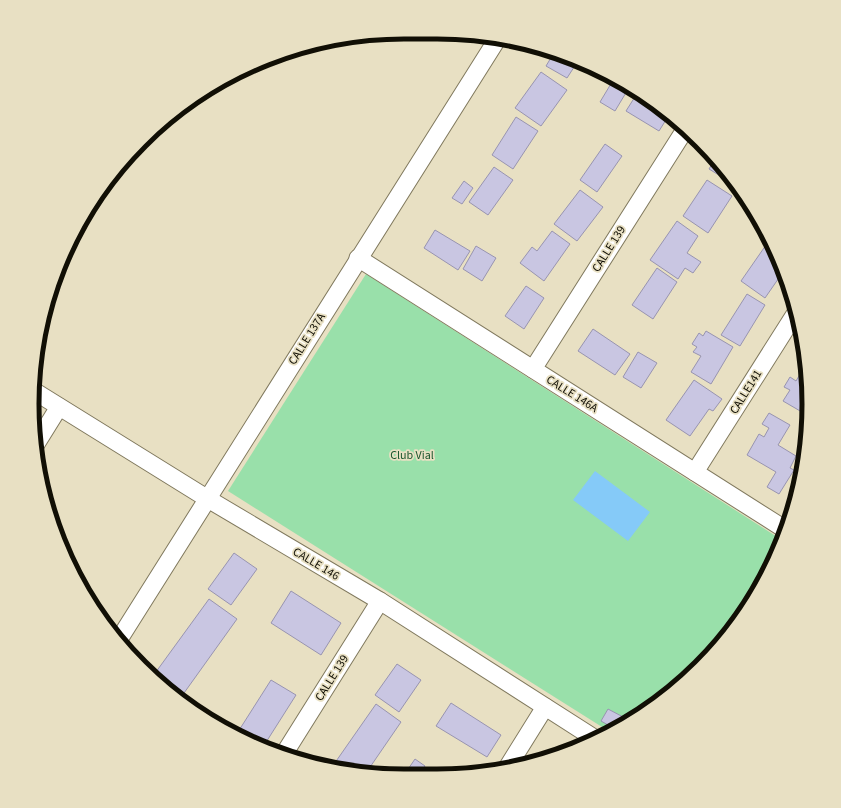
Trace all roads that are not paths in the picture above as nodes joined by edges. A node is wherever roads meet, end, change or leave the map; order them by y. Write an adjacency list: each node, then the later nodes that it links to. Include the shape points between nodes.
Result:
1 (494, 44): 3 (street, CALLE 137A)
2 (682, 134): 5 (street, CALLE 139)
3 (358, 258): 5 (street, CALLE 146A); 10 (street, CALLE 137A)
4 (792, 319): 9 (street, CALLE141)
5 (533, 369): 9 (street, CALLE 146A)
6 (39, 394): 7 (street, CALLE 146)
7 (59, 407): 8 (street); 10 (street, CALLE 146)
8 (41, 436)
9 (695, 472): 11 (street, CALLE 146A)
10 (208, 499): 12 (street, CALLE 146); 13 (street, CALLE 137A)
11 (781, 527)
12 (380, 601): 14 (street, CALLE 146); 16 (street, CALLE 139)
13 (118, 631)
14 (545, 707): 15 (street, CALLE 146); 17 (street)
15 (589, 735)
16 (287, 750)
17 (511, 761)

